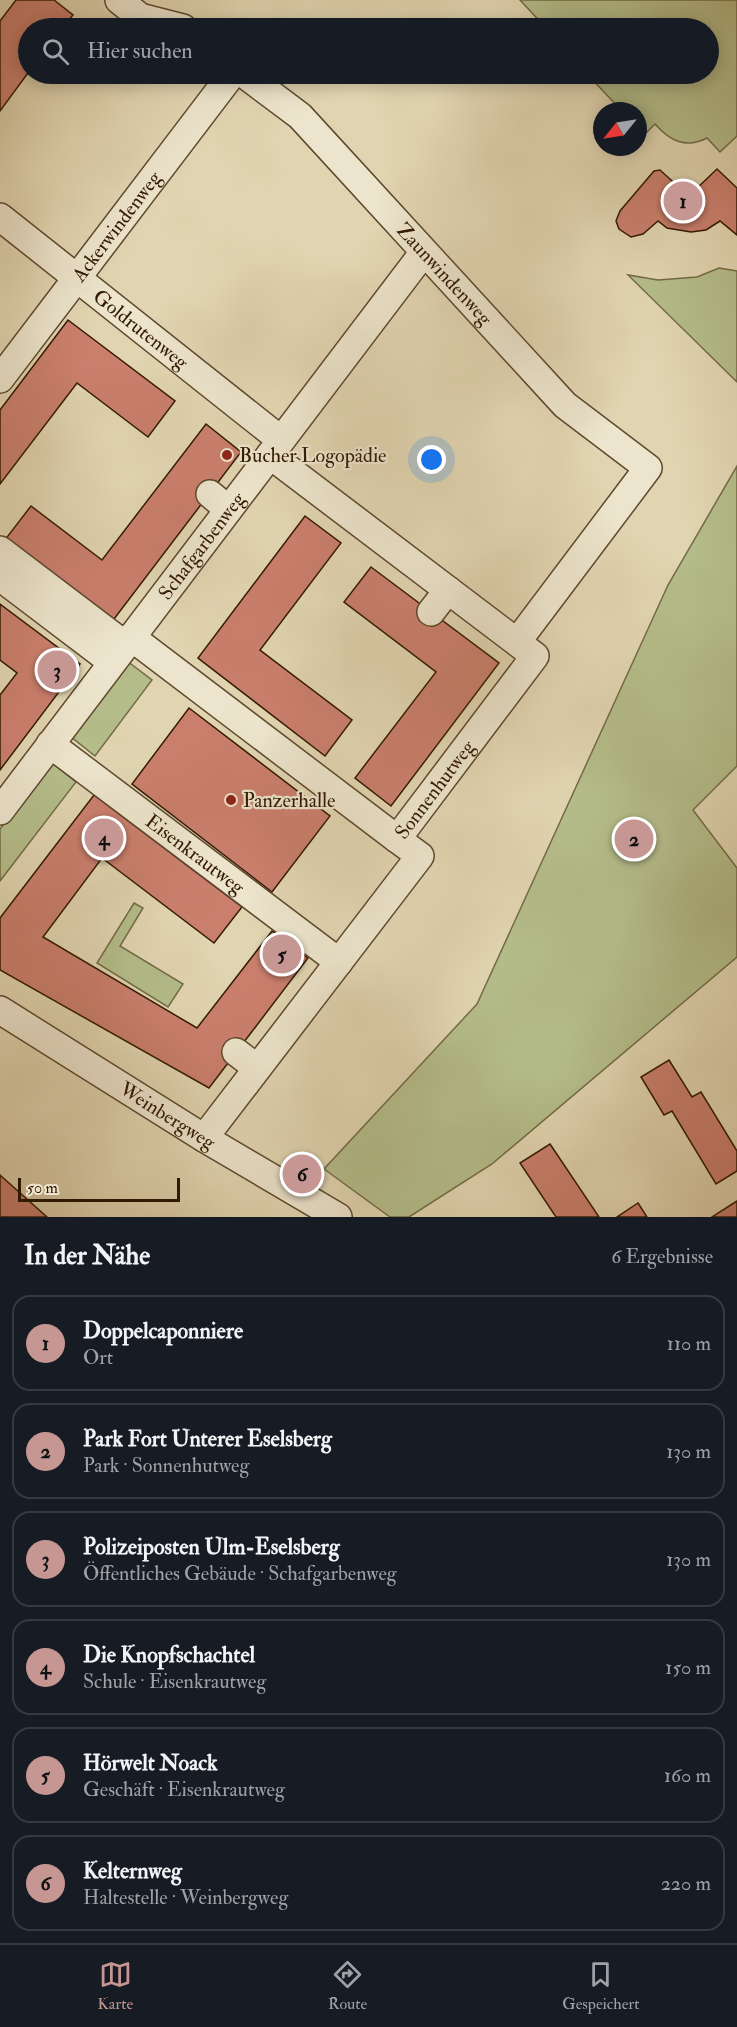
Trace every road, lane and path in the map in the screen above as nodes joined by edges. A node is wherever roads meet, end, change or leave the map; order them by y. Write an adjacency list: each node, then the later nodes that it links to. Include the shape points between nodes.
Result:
1 (118, 0): 2 (street)
2 (144, 18)
3 (224, 84): 7 (street, Ackerwindenweg)
4 (257, 84): 6 (street, Zaunwindenweg, via 300,116)
5 (0, 217): 7 (street, Goldrutenweg)
6 (424, 252): 9 (street, Schafgarbenweg); 14 (street, Zaunwindenweg, via 565,405 648,468)
7 (77, 277): 8 (street, Ackerwindenweg); 9 (street, Goldrutenweg)
8 (0, 379)
9 (275, 447): 12 (street, Goldrutenweg); 15 (street, Schafgarbenweg, via 219,501)
10 (0, 550): 15 (street)
11 (0, 577): 15 (street)
12 (448, 590): 13 (street); 14 (street, Goldrutenweg)
13 (431, 612)
14 (517, 642): 18 (street, Sonnenhutweg, via 535,656)
15 (123, 648): 16 (street, Schafgarbenweg); 18 (street)
16 (50, 744): 17 (street, Schafgarbenweg); 19 (street, Eisenkrautweg)
17 (0, 811)
18 (397, 839): 19 (street, Sonnenhutweg, via 420,856)
19 (339, 962): 22 (street, Sonnenhutweg)
20 (0, 1010): 23 (street, Weinbergweg)
21 (236, 1052): 22 (street)
22 (257, 1068): 23 (street, Sonnenhutweg)
23 (204, 1138): 24 (street, Weinbergweg)
24 (338, 1217)

